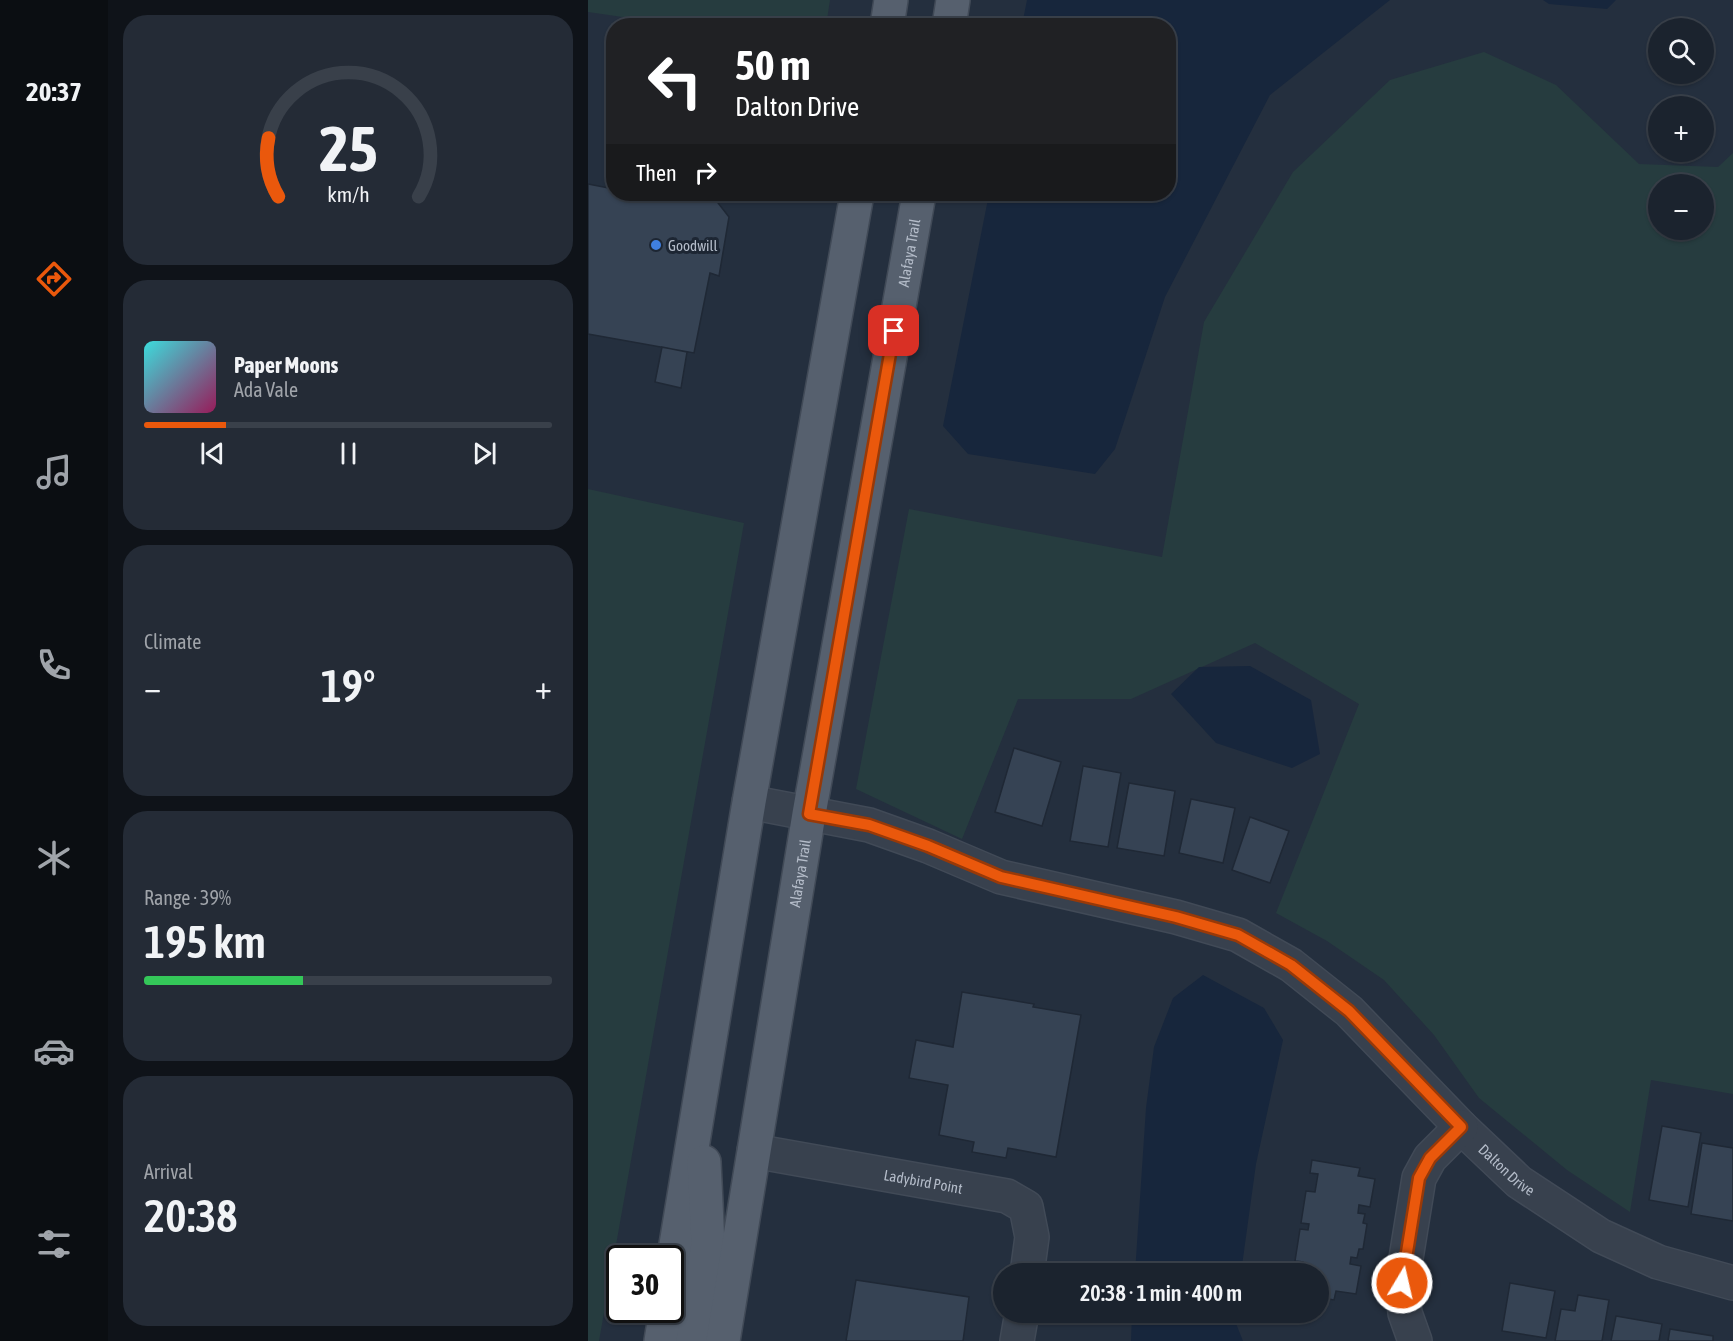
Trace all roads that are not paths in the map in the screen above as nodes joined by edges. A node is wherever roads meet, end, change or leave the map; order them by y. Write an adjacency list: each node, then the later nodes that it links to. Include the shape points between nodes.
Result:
1 (891, 0): 3 (main road)
2 (953, 0): 4 (main road)
3 (888, 18)
4 (950, 18)
5 (856, 201): 7 (main road)
6 (918, 201): 8 (main road, Alafaya Trail)
7 (749, 802): 8 (street, Dalton Drive); 9 (main road)
8 (809, 814): 10 (street, Dalton Drive, via 869,825 1001,877 1238,935 1291,965 1349,1011); 11 (main road, Alafaya Trail)
9 (701, 1094): 12 (main road); 18 (main road, via 708,1244)
10 (1461, 1127): 14 (street, Dalton Drive, via 1518,1182 1601,1236 1658,1262); 21 (street, via 1430,1158 1419,1178 1402,1283 1405,1313)
11 (754, 1151): 13 (street, Ladybird Point, via 1007,1196 1026,1208 1032,1237); 19 (main road, Alafaya Trail)
12 (676, 1245)
13 (1028, 1263)
14 (1733, 1283)
15 (664, 1323): 17 (main road)
16 (1020, 1323): 20 (street)
17 (661, 1341)
18 (693, 1341)
19 (723, 1341)
20 (1017, 1341)
21 (1415, 1341)

